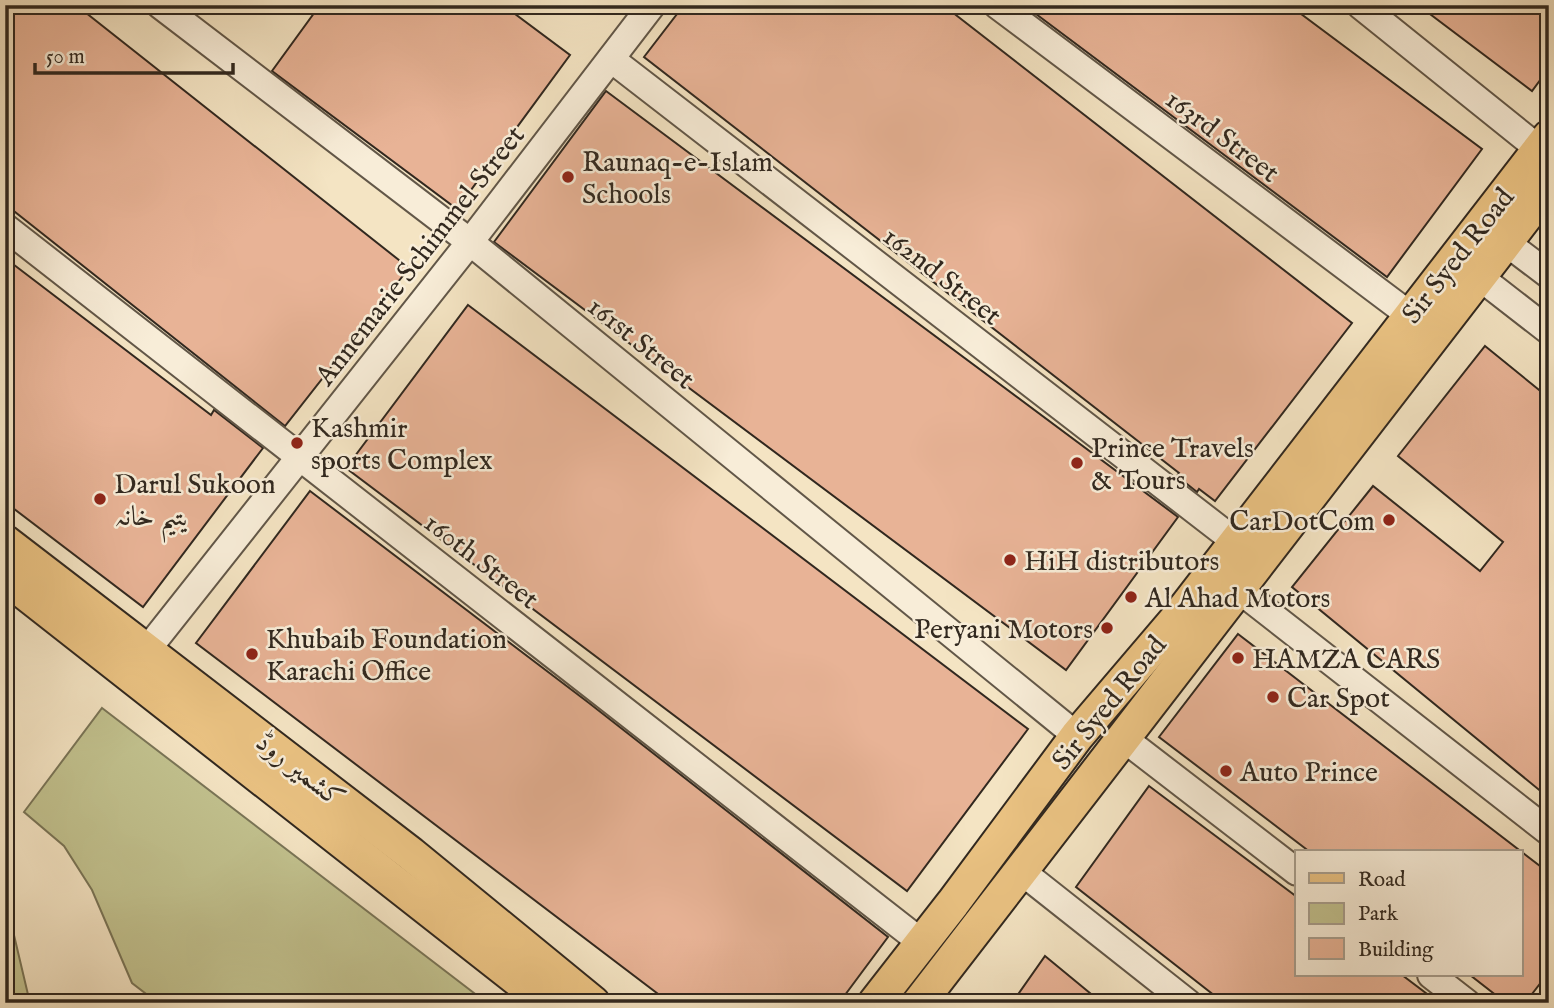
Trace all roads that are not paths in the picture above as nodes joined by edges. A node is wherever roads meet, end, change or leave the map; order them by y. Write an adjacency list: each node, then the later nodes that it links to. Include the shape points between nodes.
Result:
1 (160, 5): 10 (street, 161st Street)
2 (652, 5): 5 (street, Annemarie Schimmel Street)
3 (997, 5): 13 (street, 163rd Street)
4 (1360, 5): 6 (street)
5 (611, 59): 10 (street, Annemarie Schimmel Street); 17 (street, 162nd Street)
6 (1544, 143): 9 (main road, Sir Syed Road)
7 (1549, 186): 9 (main road, Sir Syed Road)
8 (5, 227): 15 (street, 160th Street)
9 (1494, 233): 11 (main road, Sir Syed Road); 12 (street)
10 (470, 242): 15 (street, Annemarie Schimmel Street); 22 (street, 161st Street)
11 (1467, 267): 13 (main road, Sir Syed Road); 14 (street); 19 (main road, Sir Syed Road)
12 (1549, 275)
13 (1411, 316): 17 (main road, Sir Syed Road)
14 (1549, 331)
15 (299, 457): 21 (street, Annemarie Schimmel Street); 29 (street, 160th Street)
16 (5, 542): 21 (main road, کشمیر روڈ)
17 (1236, 542): 20 (main road, Sir Syed Road)
18 (5, 577): 21 (main road, کشمیر روڈ)
19 (1238, 589): 20 (main road, Sir Syed Road); 24 (street)
20 (1187, 631): 22 (main road, Sir Syed Road); 23 (main road, Sir Syed Road)
21 (138, 662): 31 (main road, کشمیر روڈ); 32 (main road, کشمیر روڈ, via 411,854)
22 (1077, 736): 27 (main road, Sir Syed Road)
23 (1124, 738): 25 (street); 26 (main road, Sir Syed Road)
24 (1549, 832)
25 (1295, 870)
26 (1021, 871): 28 (main road, Sir Syed Road); 35 (street)
27 (953, 903): 28 (main road); 29 (main road, Sir Syed Road)
28 (979, 924): 34 (main road, Sir Syed Road)
29 (921, 942): 33 (main road, Sir Syed Road)
30 (1432, 976): 36 (street)
31 (548, 1003)
32 (593, 1003)
33 (875, 1003)
34 (919, 1003)
35 (1188, 1003)
36 (1467, 1003)

